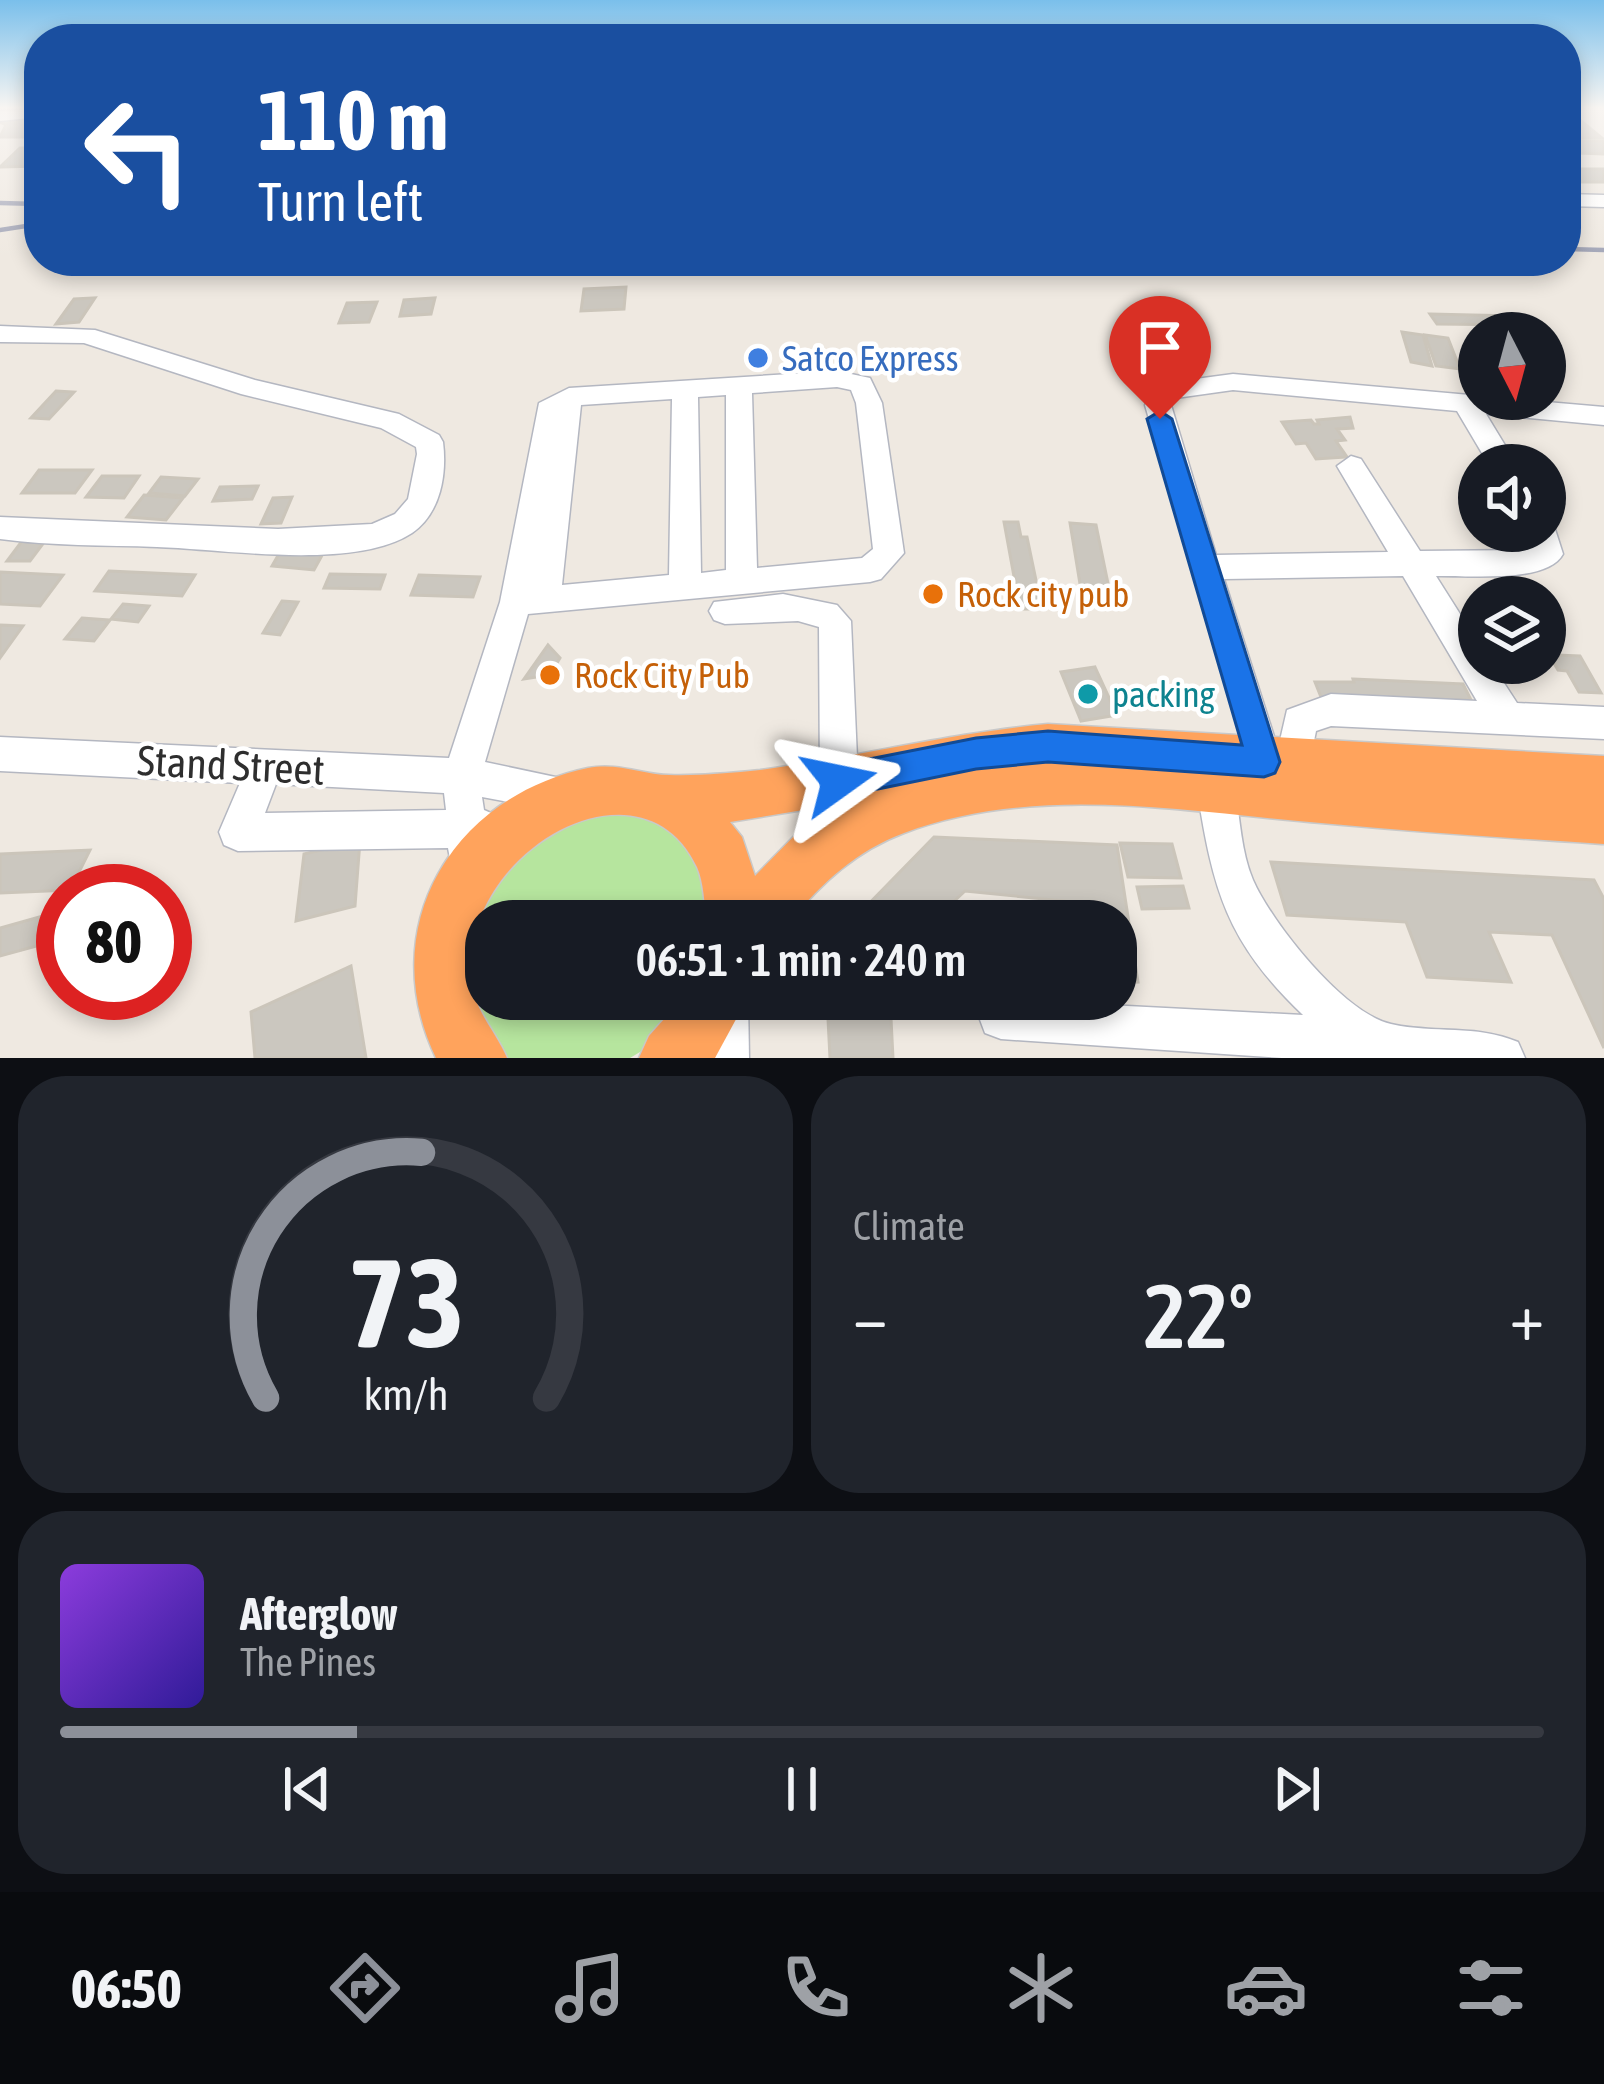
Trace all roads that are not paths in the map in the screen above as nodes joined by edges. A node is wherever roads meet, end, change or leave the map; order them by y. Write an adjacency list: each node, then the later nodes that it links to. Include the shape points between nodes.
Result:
1 (11, 336): 2 (street); 9 (street, via 86,335 250,388 389,421 429,442 434,467 414,513 397,528 358,538)
2 (0, 357)
3 (739, 387): 4 (street); 14 (street); 14 (street, via 861,384 889,553 870,570)
4 (686, 390): 13 (street); 15 (street, via 568,398 548,409)
5 (1458, 401): 12 (street, via 1233,382 1167,390 1160,419)
6 (1566, 412): 7 (street)
7 (1604, 416)
8 (1351, 466): 11 (street)
9 (0, 528)
10 (1547, 552): 11 (street, via 1530,562)
11 (1411, 563): 12 (street); 16 (street)
12 (1207, 567): 19 (street)
13 (685, 587): 14 (street); 15 (street)
14 (734, 597): 22 (street, via 824,611 835,620)
15 (530, 601): 21 (street)
16 (1505, 715): 17 (street); 19 (street, via 1331,710 1308,715)
17 (1604, 723)
18 (0, 754): 20 (street, Stand Street)
19 (1279, 763): 22 (highway, via 1048,747); 23 (highway)
20 (265, 767): 21 (street, Stand Street); 28 (street, via 238,832)
21 (462, 776): 25 (street, Stand Street); 28 (street)
22 (839, 781): 26 (highway)
23 (1604, 782)
24 (1216, 789): 27 (highway); 30 (highway, via 1029,784 916,803 842,833); 34 (street, via 1231,877 1255,924 1292,971)
25 (566, 795): 26 (highway, via 634,790); 28 (highway)
26 (666, 800): 29 (highway, via 708,835)
27 (1604, 818)
28 (482, 842): 35 (highway, via 442,939)
29 (734, 900)
30 (771, 900)
31 (706, 1020): 36 (highway)
32 (723, 1020): 37 (street)
33 (1045, 1020): 34 (street)
34 (1375, 1042): 38 (street)
35 (451, 1043)
36 (671, 1058)
37 (726, 1058)
38 (1502, 1058)

